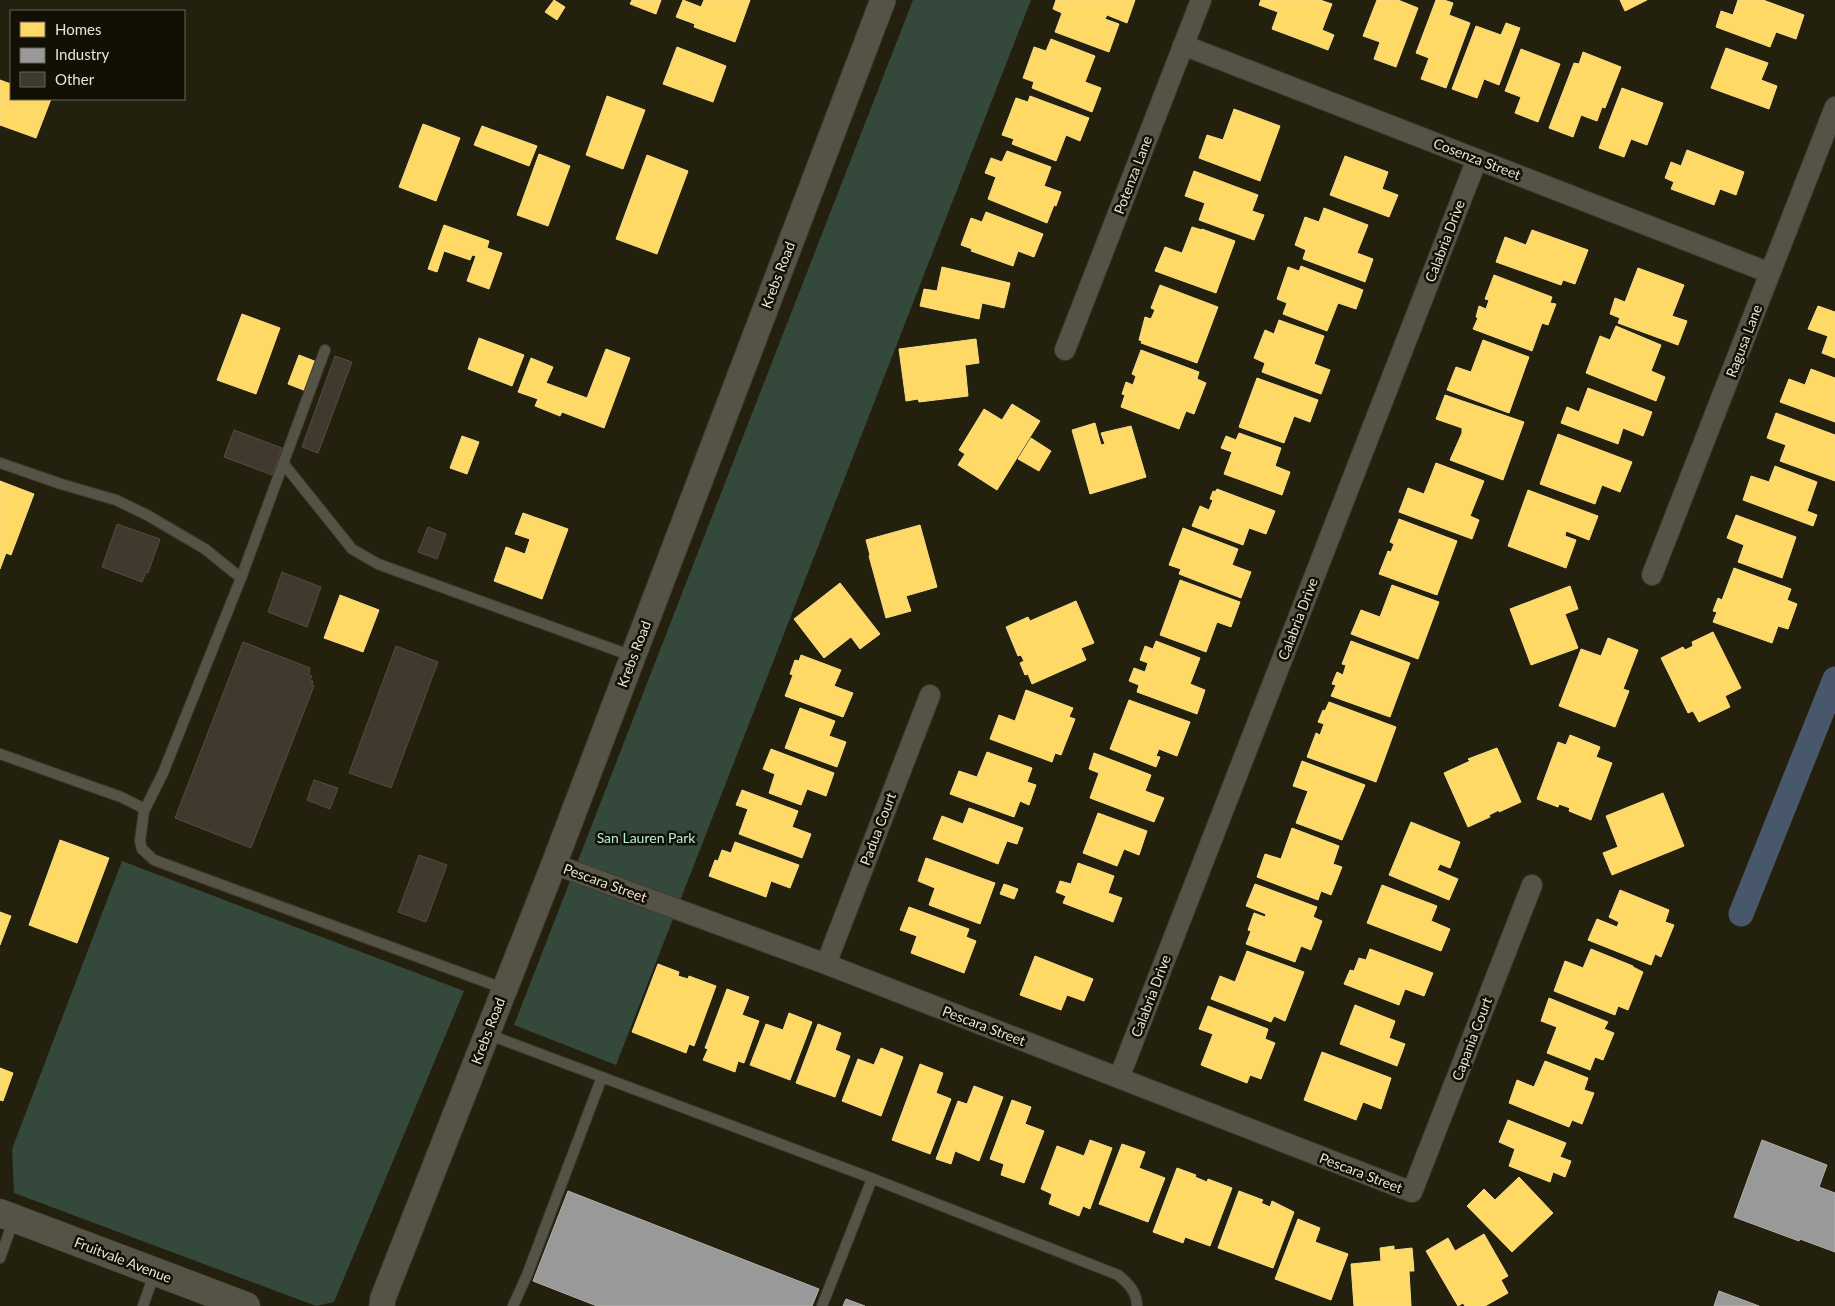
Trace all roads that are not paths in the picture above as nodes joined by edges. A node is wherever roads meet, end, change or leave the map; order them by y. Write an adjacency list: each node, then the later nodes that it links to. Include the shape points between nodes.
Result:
1 (883, 0): 13 (street, Krebs Road)
2 (1201, 0): 3 (street, Potenza Lane)
3 (1183, 45): 5 (street, Cosenza Street); 8 (street, Potenza Lane)
4 (1835, 106): 6 (street, Ragusa Lane)
5 (1477, 159): 6 (street, Cosenza Street); 23 (street, Calabria Drive)
6 (1770, 273): 11 (street, Ragusa Lane)
7 (324, 350): 9 (lane)
8 (1065, 350)
9 (283, 463): 12 (lane); 13 (lane, via 352,549 364,558)
10 (0, 464): 12 (lane, via 116,500 204,549)
11 (1652, 575)
12 (242, 578): 16 (lane)
13 (633, 657): 17 (street, Krebs Road)
14 (930, 695): 19 (street, Padua Court)
15 (0, 754): 16 (lane)
16 (146, 809): 20 (lane, via 140,841 142,848 154,860)
17 (554, 864): 19 (street, Pescara Street); 20 (street, Krebs Road)
18 (1532, 885): 25 (street, Capania Court)
19 (826, 964): 23 (street, Pescara Street)
20 (505, 989): 21 (street, Krebs Road)
21 (487, 1034): 22 (lane); 31 (street, Krebs Road)
22 (602, 1077): 24 (lane); 32 (lane)
23 (1119, 1078): 25 (street, Pescara Street)
24 (872, 1179): 33 (lane); 34 (lane, via 1118,1275 1128,1283)
25 (1412, 1192)
26 (7, 1216): 27 (lane); 28 (main road, Fruitvale Avenue)
27 (0, 1258)
28 (155, 1272): 29 (lane); 30 (main road, Fruitvale Avenue)
29 (143, 1306)
30 (246, 1306)
31 (382, 1306)
32 (513, 1306)
33 (822, 1306)
34 (1137, 1306)

